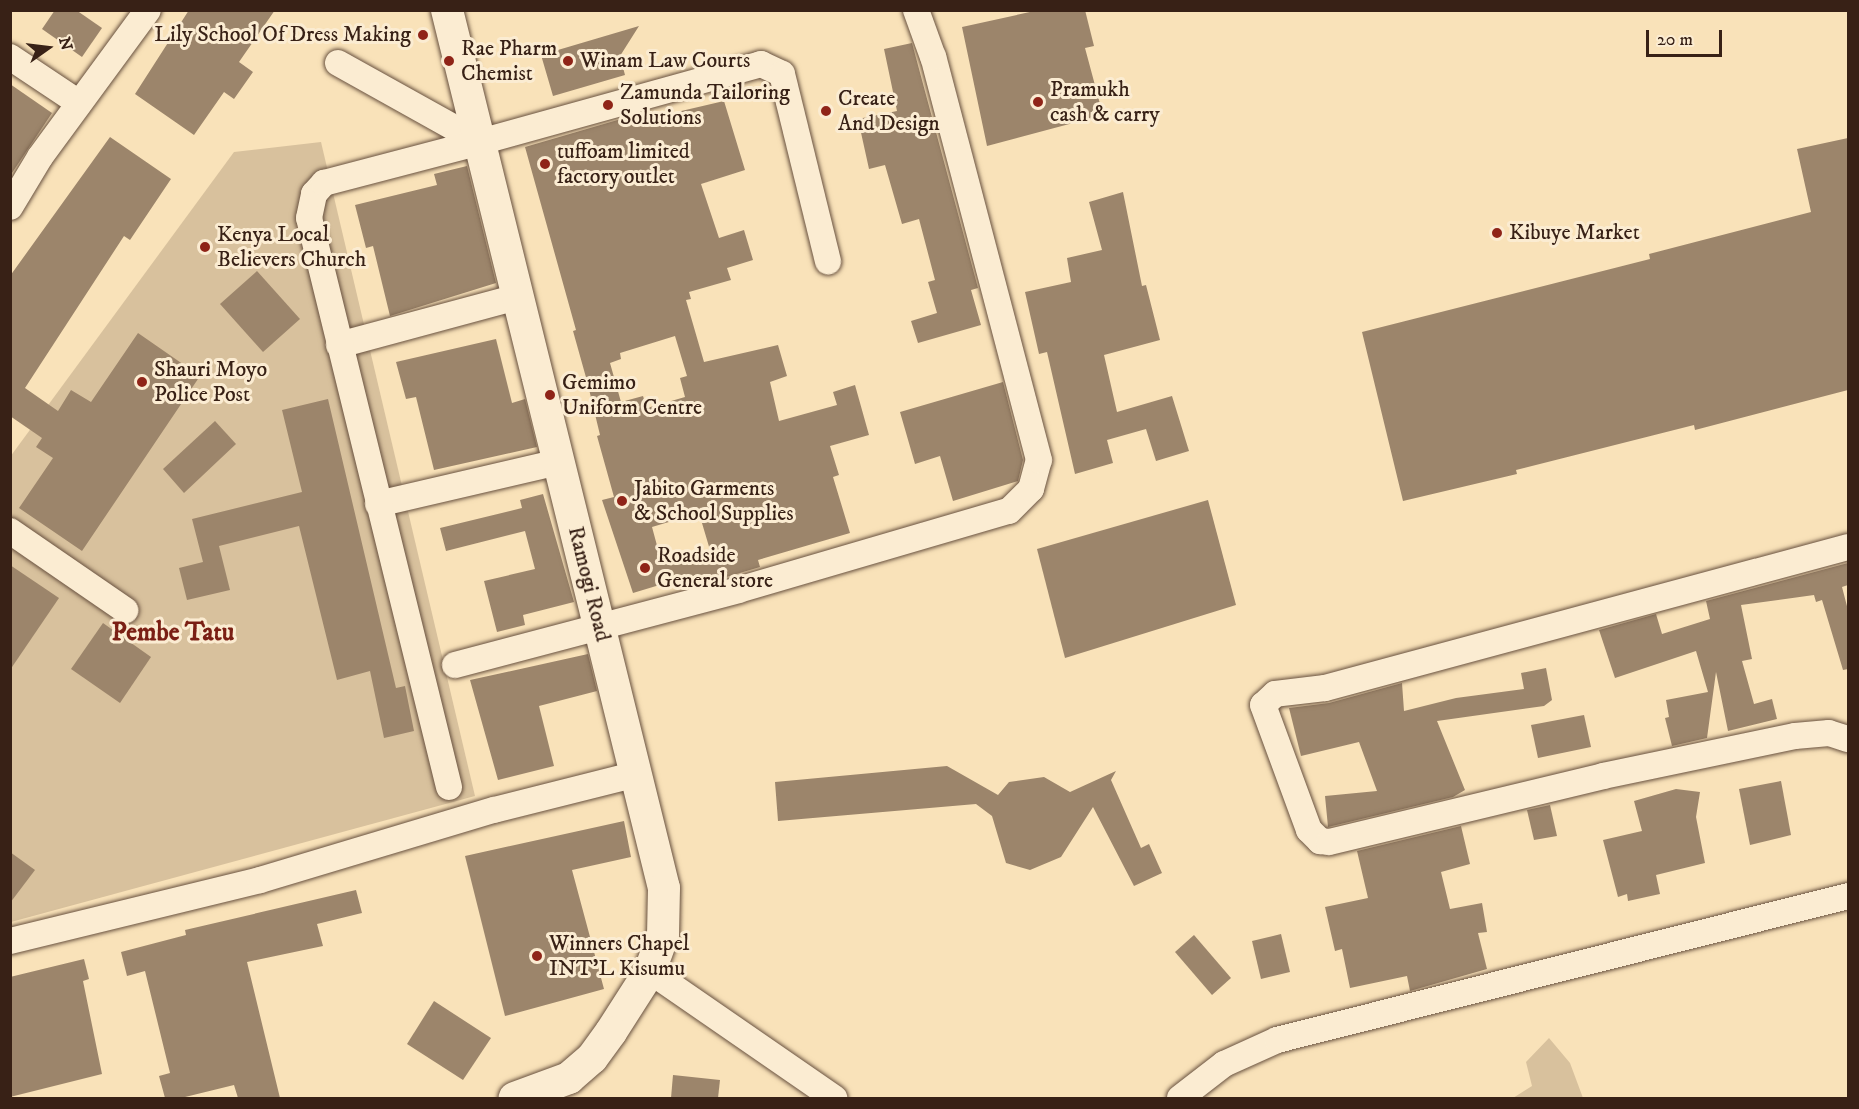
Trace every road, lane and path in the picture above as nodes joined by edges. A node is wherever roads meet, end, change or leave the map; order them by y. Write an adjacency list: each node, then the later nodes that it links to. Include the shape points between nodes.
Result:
1 (148, 10): 6 (street)
2 (447, 10): 7 (street, Ramogi Road)
3 (916, 10): 17 (street, via 937,68 1039,460 1035,483 1009,511 738,590)
4 (10, 57): 6 (street)
5 (338, 63): 7 (street)
6 (79, 103): 8 (street)
7 (480, 141): 9 (street, via 761,64 782,74); 10 (street, Ramogi Road); 11 (street, via 324,183 314,194 309,218)
8 (10, 207)
9 (828, 261)
10 (517, 297): 11 (street); 12 (street, Ramogi Road)
11 (339, 345): 13 (street)
12 (558, 462): 13 (street); 17 (street, Ramogi Road)
13 (378, 504): 21 (street)
14 (10, 531): 16 (street)
15 (1848, 547): 19 (street, via 1324,688 1275,694 1263,705 1309,830 1320,841 1329,842 1591,778 1795,736 1829,733)
16 (125, 610)
17 (599, 625): 18 (street); 20 (street, Ramogi Road)
18 (455, 665)
19 (1848, 739)
20 (636, 774): 23 (street, via 494,810 260,880); 24 (street, Ramogi Road, via 664,888 663,935)
21 (449, 787)
22 (1848, 896): 27 (street, via 1277,1040 1224,1064)
23 (10, 941)
24 (650, 971): 25 (street, Ramogi Road, via 592,1058 569,1078); 26 (street)
25 (516, 1098)
26 (834, 1098)
27 (1180, 1098)

